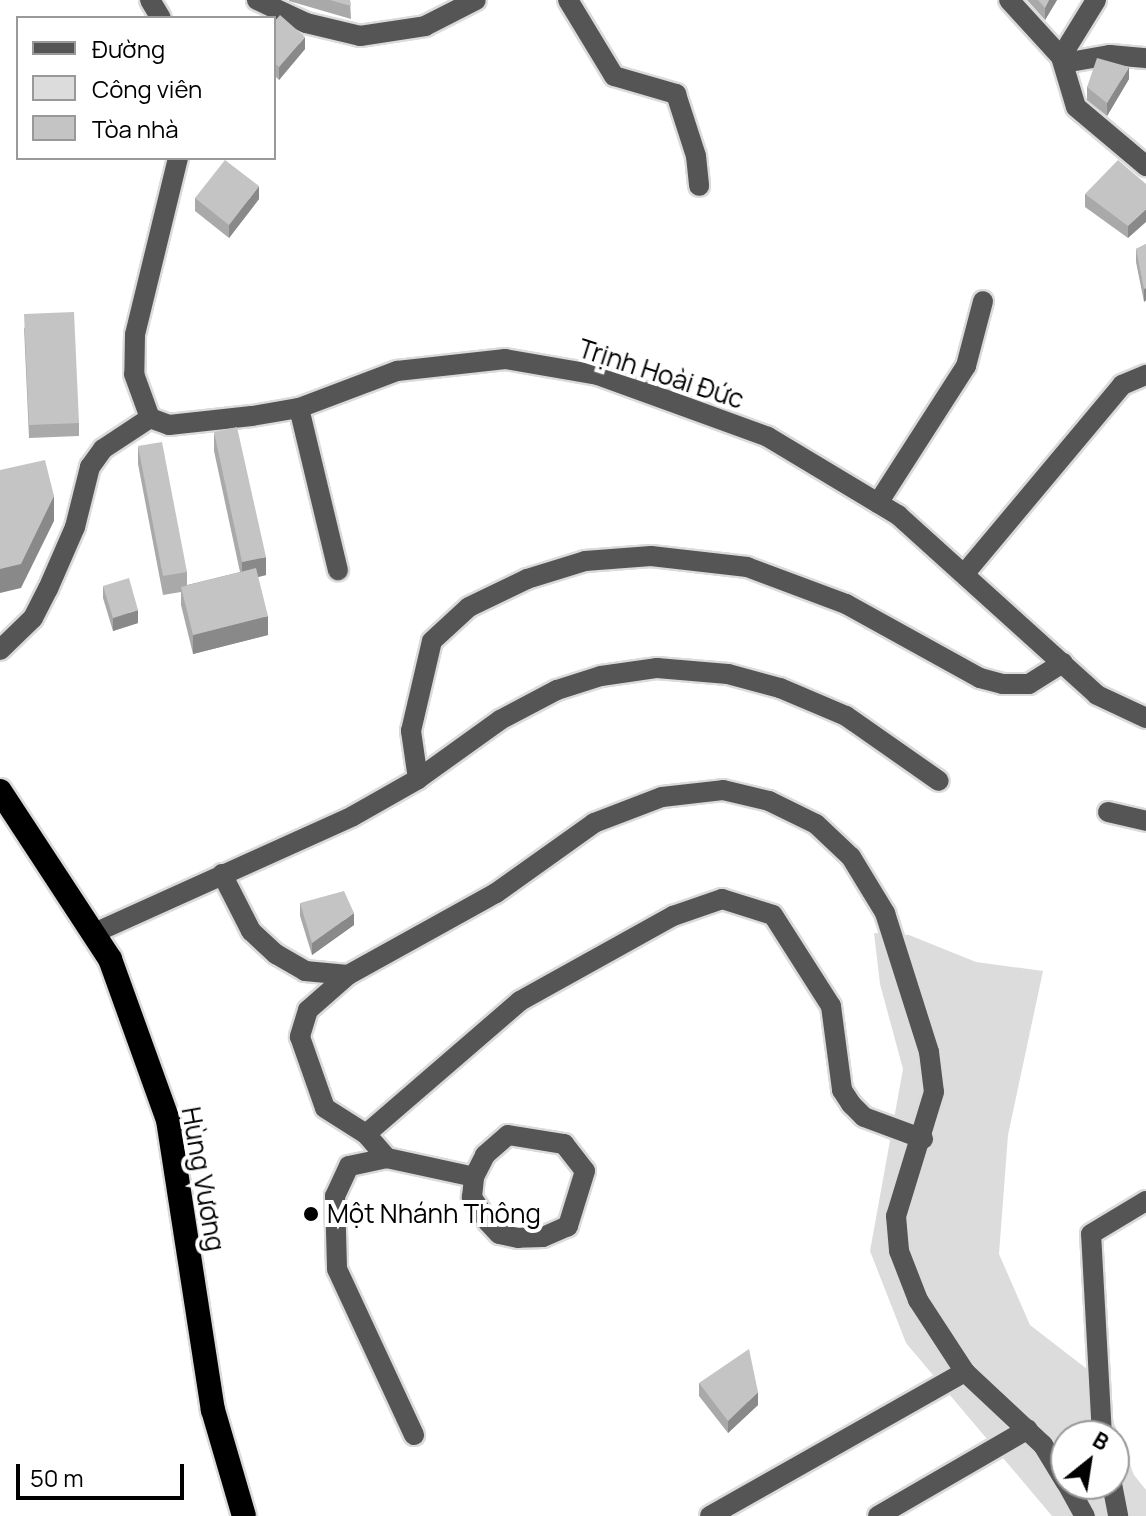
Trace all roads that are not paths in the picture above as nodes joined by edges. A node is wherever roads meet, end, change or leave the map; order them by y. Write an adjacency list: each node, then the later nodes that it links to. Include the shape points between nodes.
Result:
1 (257, 0): 2 (street, via 306,23 360,36 425,26)
2 (476, 0)
3 (568, 0): 10 (street, via 614,76 676,94 696,156)
4 (1009, 0): 7 (street)
5 (1096, 0): 7 (street)
6 (1146, 58): 7 (street)
7 (1062, 60): 9 (street, via 1076,107)
8 (178, 160): 14 (street, via 135,335 134,374)
9 (1146, 166)
10 (699, 186)
11 (983, 301): 15 (street, via 966,366)
12 (1146, 375): 17 (street, via 1122,385)
13 (299, 408): 14 (street, Trịnh Hoài Đức, via 169,425); 15 (street, Trịnh Hoài Đức, via 397,371 505,359 598,375 768,437); 16 (street)
14 (150, 418): 18 (street, via 103,449 90,467 75,527 48,589 33,618)
15 (878, 503): 17 (street, Trịnh Hoài Đức)
16 (338, 570)
17 (965, 573): 19 (street, Trịnh Hoài Đức)
18 (0, 650)
19 (1063, 663): 20 (street, Trịnh Hoài Đức, via 1097,695); 21 (street, via 1029,684 1002,684 980,678 846,604 747,567 651,556 585,561 527,579 469,607 432,641 411,731)
20 (1146, 718)
21 (418, 779): 22 (street, via 500,720 557,690 601,676 657,668 728,674 780,688 846,716); 26 (street, via 353,816)
22 (939, 781)
23 (0, 791): 27 (highway, Hùng Vương)
24 (1108, 812): 25 (street)
25 (1146, 821)
26 (222, 874): 27 (street); 28 (street, via 251,931 276,954 305,971)
27 (92, 934): 39 (highway, Hùng Vương, via 110,959 168,1120 213,1410)
28 (348, 975): 29 (street, via 308,1010 300,1037 325,1108); 30 (street, via 496,893 594,823 662,797 723,790 769,801 816,824 851,857 885,913 929,1052 934,1092)
29 (366, 1134): 30 (street, via 520,1001 673,916 722,899 773,915 831,1006 842,1090 851,1104 864,1117); 31 (street)
30 (923, 1139): 34 (street, via 896,1216 899,1251 918,1300)
31 (387, 1158): 32 (street); 37 (street, via 349,1166 344,1176 335,1196 337,1269)
32 (474, 1177): 32 (street, via 485,1155 508,1135 564,1144 585,1171 568,1226 543,1237 499,1234 472,1197)
33 (1146, 1201): 35 (street, via 1091,1234)
34 (965, 1372): 36 (street); 40 (street)
35 (1101, 1420)
36 (1028, 1429): 38 (street); 41 (street)
37 (414, 1435)
38 (1050, 1461)
39 (244, 1516)
40 (710, 1516)
41 (878, 1516)

